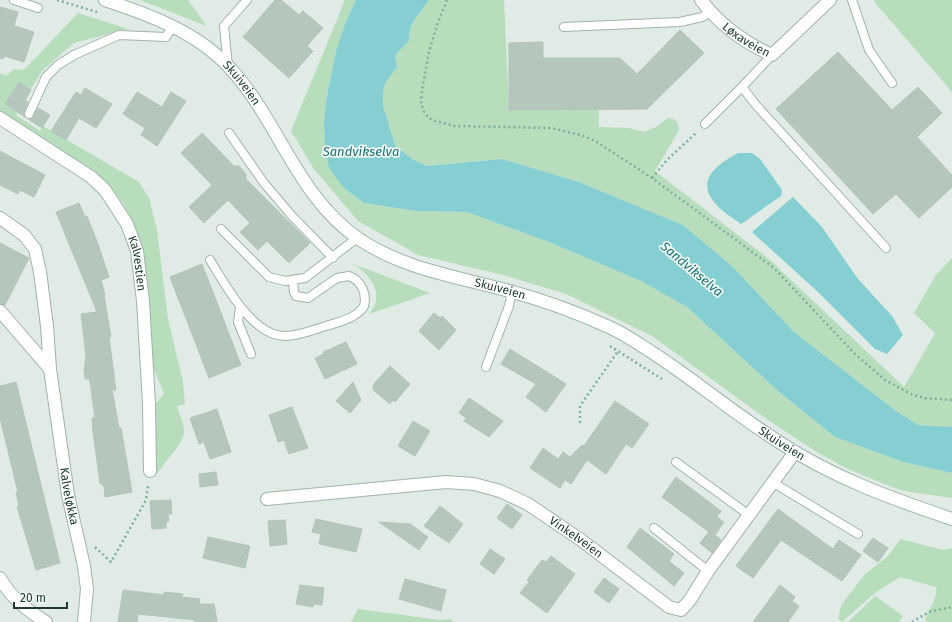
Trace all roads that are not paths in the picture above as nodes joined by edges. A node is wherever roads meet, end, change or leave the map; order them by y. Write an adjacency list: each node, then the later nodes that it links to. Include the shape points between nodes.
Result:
1 (14, 0): 7 (lane)
2 (105, 0): 9 (street, Skuiveien)
3 (247, 0): 12 (lane, via 224,26)
4 (701, 0): 8 (street, Løxaveien)
5 (830, 0): 11 (street, Løxaveien)
6 (852, 0): 13 (lane, via 869,50)
7 (38, 8)
8 (710, 12): 10 (lane, via 702,18 680,22); 11 (street, Løxaveien, via 735,36)
9 (173, 26): 12 (street, Skuiveien); 15 (lane, via 166,37 119,35 74,55 46,78)
10 (564, 27)
11 (772, 55): 14 (lane)
12 (228, 66): 21 (street, Skuiveien, via 258,106 309,190 335,220)
13 (892, 83)
14 (742, 88): 17 (lane); 22 (lane)
15 (29, 114)
16 (0, 118): 34 (street, Kalvestien, via 91,177 105,190 127,224 137,251 143,301)
17 (705, 124)
18 (229, 133): 23 (lane, via 264,183)
19 (0, 218): 31 (street, Kalveløkka, via 24,235 35,249 47,326)
20 (221, 229): 25 (lane, via 268,277)
21 (357, 238): 23 (lane); 26 (street, Skuiveien, via 383,253 424,269)
22 (886, 248)
23 (333, 258): 25 (lane, via 305,278)
24 (210, 260): 27 (lane)
25 (293, 281): 27 (lane, via 296,296 308,298 337,278 349,276 361,285 364,306 358,313 336,323 302,334 284,336 269,332)
26 (512, 291): 30 (lane, via 509,306); 32 (street, Skuiveien, via 612,328 677,368)
27 (240, 308): 29 (lane, via 238,322)
28 (0, 311): 31 (street)
29 (251, 354)
30 (486, 367)
31 (50, 369): 44 (street, Kalveløkka, via 68,495 86,581)
32 (795, 452): 35 (street, Vinkelveien); 38 (street, Skuiveien, via 849,482 877,494)
33 (676, 462): 37 (lane)
34 (150, 471)
35 (772, 482): 37 (street, Vinkelveien); 40 (lane)
36 (267, 499): 41 (street, Vinkelveien, via 446,482 474,484 500,491 528,504 581,540 669,607 681,610)
37 (749, 515): 41 (street, Vinkelveien)
38 (952, 519)
39 (654, 528): 41 (lane)
40 (858, 534)
41 (708, 571)
42 (0, 578): 43 (street, via 26,609)
43 (46, 622)
44 (84, 622)

